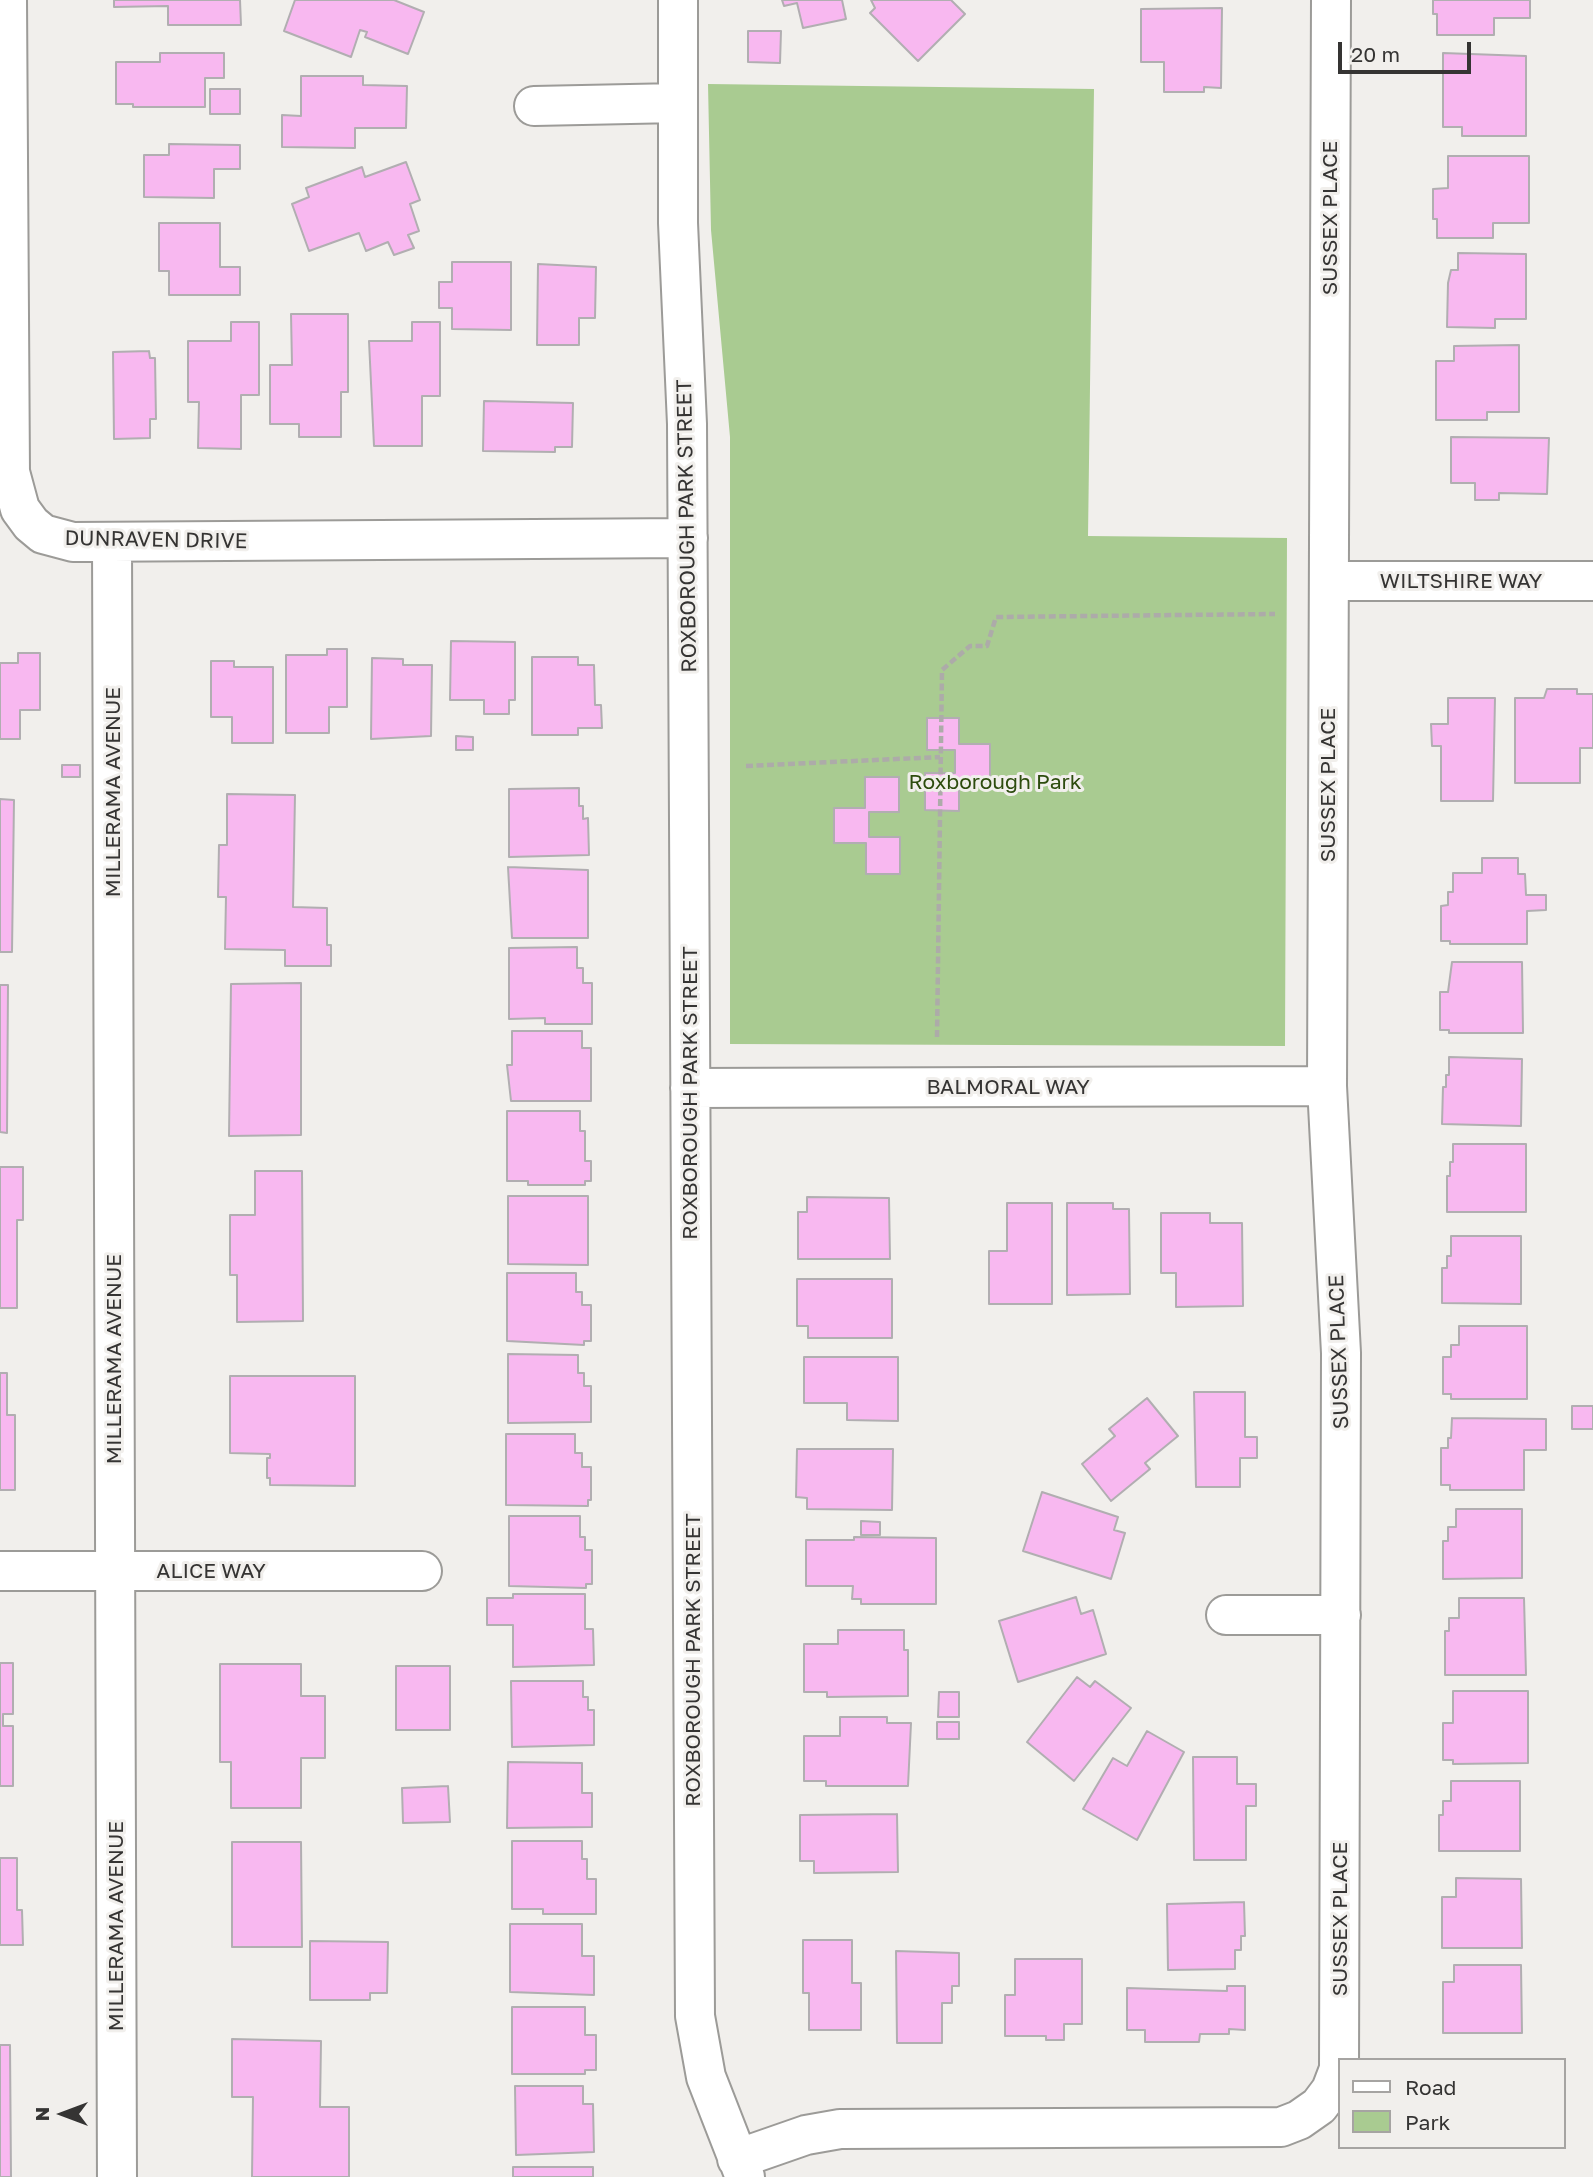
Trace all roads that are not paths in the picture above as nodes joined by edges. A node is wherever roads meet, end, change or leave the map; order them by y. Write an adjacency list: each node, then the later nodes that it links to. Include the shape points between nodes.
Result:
1 (7, 0): 7 (street, DUNRAVEN DRIVE, via 13,491 26,516 43,534 73,542)
2 (678, 0): 4 (street, ROXBOROUGH PARK STREET)
3 (1331, 0): 8 (street, SUSSEX PLACE)
4 (678, 103): 5 (street); 6 (street, ROXBOROUGH PARK STREET)
5 (534, 106)
6 (688, 538): 7 (street, DUNRAVEN DRIVE); 11 (street, ROXBOROUGH PARK STREET)
7 (112, 542): 13 (street, MILLERAMA AVENUE)
8 (1329, 581): 9 (street, WILTSHIRE WAY); 10 (street, SUSSEX PLACE)
9 (1593, 581)
10 (1327, 1086): 11 (street, BALMORAL WAY); 16 (street, SUSSEX PLACE, via 1341,1353)
11 (690, 1088): 19 (street, ROXBOROUGH PARK STREET, via 695,2017 706,2077)
12 (0, 1571): 13 (street, ALICE WAY)
13 (115, 1571): 14 (street, ALICE WAY); 20 (street, MILLERAMA AVENUE)
14 (422, 1571)
15 (1226, 1615): 16 (street)
16 (1341, 1615): 17 (street, SUSSEX PLACE)
17 (1338, 2058)
18 (1338, 2060): 19 (street, SUSSEX PLACE, via 1335,2079 1319,2106 1281,2127 840,2129 806,2135)
19 (741, 2168)
20 (117, 2177)

